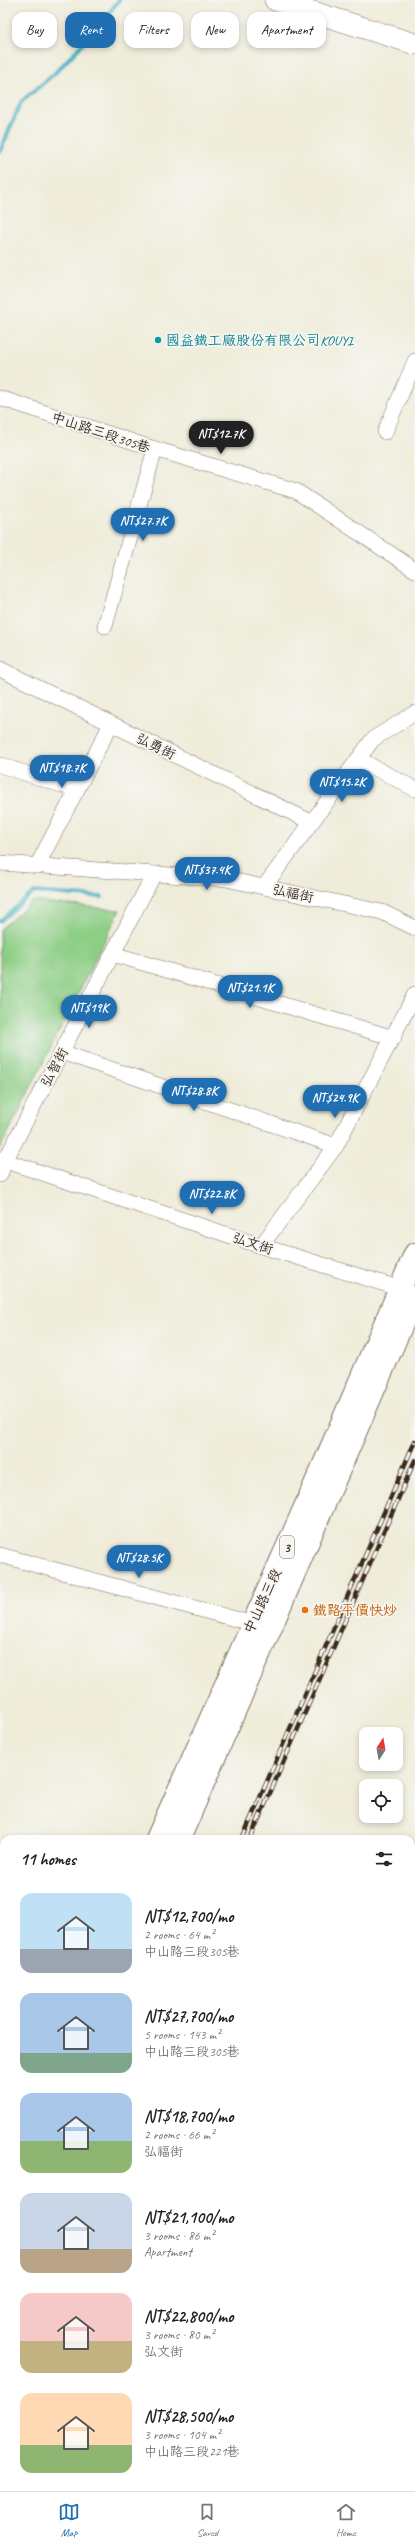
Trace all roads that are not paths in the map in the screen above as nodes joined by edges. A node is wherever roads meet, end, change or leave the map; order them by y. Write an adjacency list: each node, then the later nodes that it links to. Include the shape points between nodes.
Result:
1 (275, 0): 2 (street)
2 (415, 44)
3 (415, 361): 5 (street)
4 (0, 398): 6 (street, 中山路三段305巷)
5 (384, 432)
6 (155, 449): 7 (street, 中山路三段305巷, via 296,491); 8 (street)
7 (415, 570)
8 (105, 626)
9 (0, 669): 11 (street, 弘勇街)
10 (415, 713): 12 (street, via 373,739)
11 (111, 724): 14 (street); 16 (street, 弘勇街)
12 (358, 759): 15 (street); 16 (street)
13 (0, 765): 14 (street)
14 (77, 790): 18 (street)
15 (415, 790)
16 (311, 822): 20 (street)
17 (0, 863): 18 (street, 弘福街)
18 (37, 866): 19 (street, 弘福街)
19 (154, 874): 20 (street, 弘福街, via 226,879); 22 (street, 弘智街)
20 (264, 888): 21 (street, 弘福街, via 382,912)
21 (415, 928)
22 (113, 954): 24 (street); 25 (street, 弘智街)
23 (415, 994): 24 (street)
24 (394, 1038): 26 (street)
25 (61, 1052): 26 (street); 27 (street, 弘智街)
26 (336, 1146): 29 (street)
27 (2, 1160): 28 (street, 弘智街); 29 (street, 弘文街)
28 (0, 1175)
29 (261, 1246): 31 (street, 弘文街)
30 (415, 1254): 31 (main road, 中山路三段 / 3)
31 (410, 1292): 33 (main road, 中山路三段 / 3)
32 (0, 1555): 33 (street)
33 (261, 1626): 34 (main road, 中山路三段 / 3); 35 (main road, 中山路三段 / 3)
34 (159, 1835)
35 (181, 1835)

